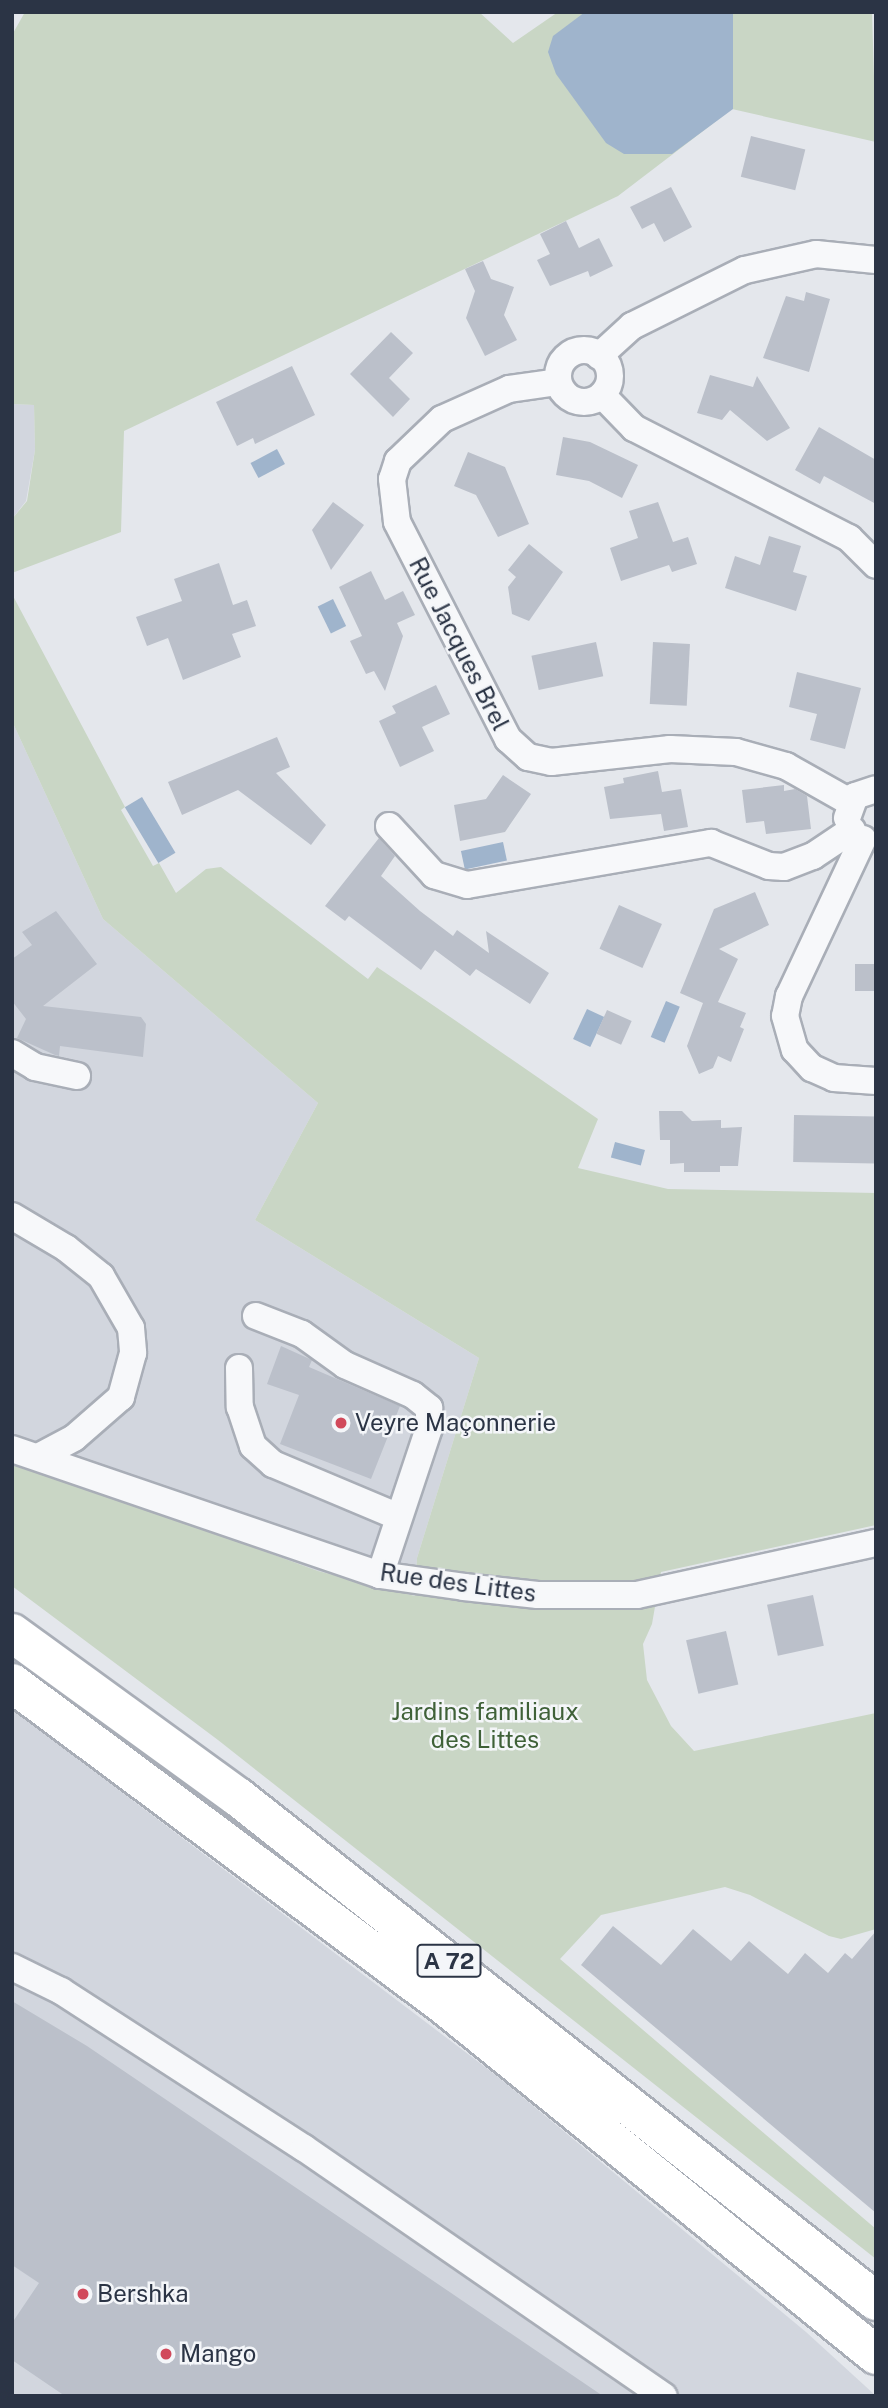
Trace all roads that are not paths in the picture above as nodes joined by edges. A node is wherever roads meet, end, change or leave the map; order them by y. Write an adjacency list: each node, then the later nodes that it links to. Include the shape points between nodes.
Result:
1 (876, 260): 2 (street, via 816,254 745,270 632,327)
2 (599, 356): 3 (street, via 582,351 566,357); 4 (street, via 610,374)
3 (558, 382): 4 (street, via 566,395 580,402); 7 (street, Rue Jacques Brel, via 509,389 442,419 398,461 392,479 397,523 509,739 528,757 551,762 670,749 736,752 786,766)
4 (602, 395): 5 (street, via 634,428 849,538)
5 (876, 565)
6 (876, 789): 7 (street, via 862,791)
7 (850, 802): 9 (street, via 847,819)
8 (389, 826): 9 (street, via 434,875 467,886 711,843 783,867)
9 (864, 836): 12 (street, via 789,996 785,1016 795,1050 812,1068 834,1078)
10 (12, 1053): 11 (street, via 35,1067)
11 (77, 1076)
12 (876, 1081)
13 (12, 1216): 17 (street, via 66,1248 101,1276 131,1328 134,1353 121,1397 74,1438)
14 (256, 1316): 18 (street, via 302,1334 345,1365 413,1395 429,1408 429,1428)
15 (239, 1368): 18 (street, via 240,1408 253,1447 273,1464)
16 (12, 1449): 17 (street, Rue des Littes)
17 (39, 1457): 20 (street, Rue des Littes)
18 (397, 1516): 20 (street)
19 (876, 1544): 20 (street, Rue des Littes, via 666,1591 609,1597 538,1595)
20 (380, 1575)
21 (12, 1633): 24 (highway, A 72, via 239,1797)
22 (12, 1683): 25 (highway, A 72, via 444,2004)
23 (12, 1967): 26 (street, via 61,1991 304,2148)
24 (876, 2301)
25 (876, 2355)
26 (664, 2396)

